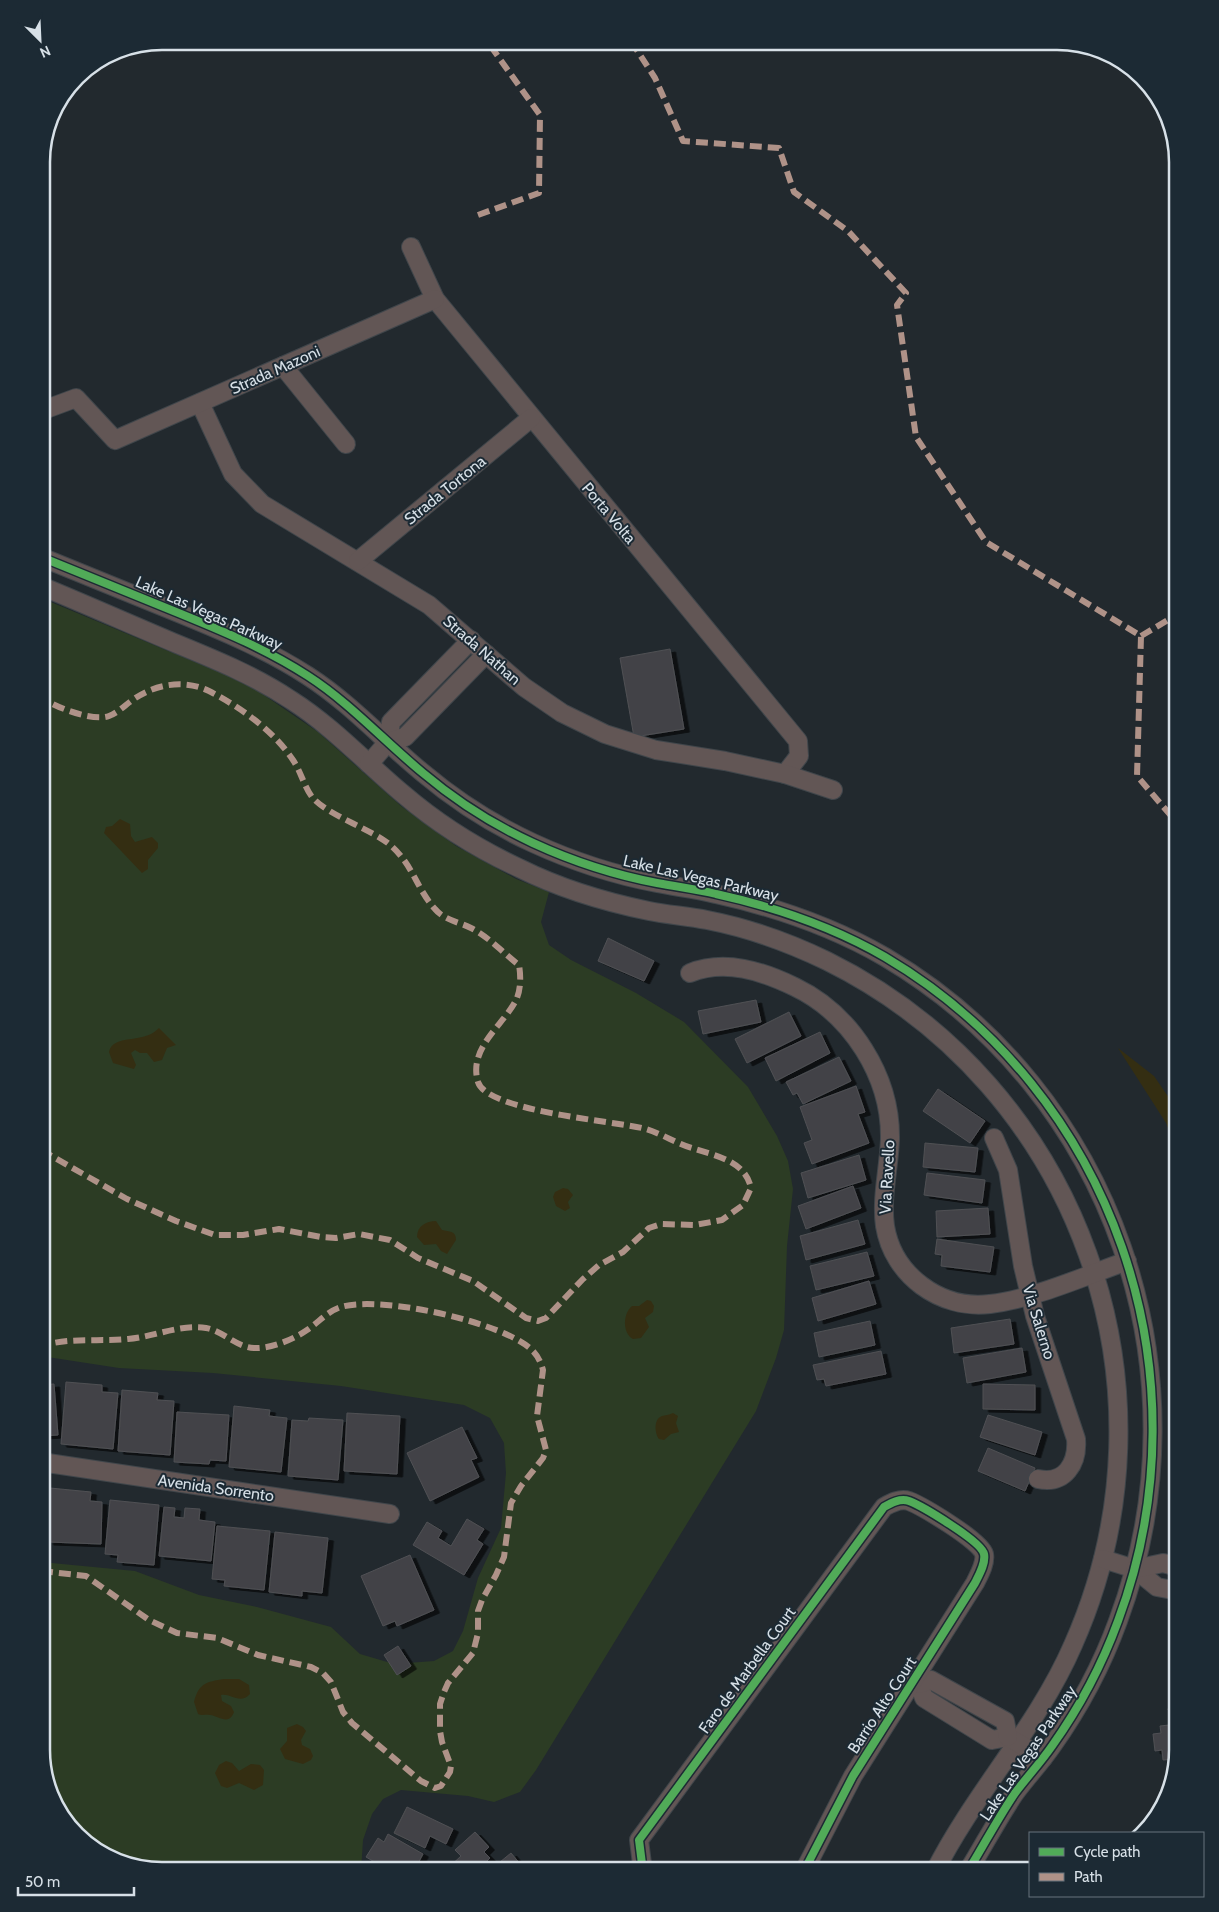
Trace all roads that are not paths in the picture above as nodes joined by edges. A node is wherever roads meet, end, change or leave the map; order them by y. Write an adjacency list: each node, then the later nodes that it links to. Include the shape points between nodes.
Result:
1 (411, 247): 2 (street, Porta Volta)
2 (435, 299): 3 (street, Strada Mazoni); 6 (street, Porta Volta)
3 (283, 366): 4 (street, Strada Mazoni); 7 (street)
4 (200, 402): 5 (street, Strada Mazoni, via 115,440 76,398); 9 (street, Strada Nathan, via 233,474 262,504)
5 (50, 408)
6 (531, 418): 9 (street, Strada Tortona); 17 (street, Porta Volta, via 798,741 799,756)
7 (346, 444)
8 (50, 561): 15 (street, Lake Las Vegas Parkway, via 278,657 312,678)
9 (358, 561): 11 (street, Strada Nathan, via 429,605)
10 (50, 590): 16 (street, Lake Las Vegas Parkway, via 263,682 325,724)
11 (471, 640): 12 (street, Strada Nathan); 13 (street)
12 (486, 654): 14 (street); 17 (street, Strada Nathan, via 524,687 562,713 605,734 656,750)
13 (441, 670): 14 (street); 15 (street, via 391,722)
14 (456, 684): 15 (street, via 405,737)
15 (388, 742): 16 (street); 21 (street, Lake Las Vegas Parkway, via 426,776 478,812 533,843 592,866 653,883 714,893 781,911 830,929 884,957 935,990 982,1029 1024,1073 1061,1122 1092,1174)
16 (369, 764): 22 (street, Lake Las Vegas Parkway, via 408,798 462,837 520,869 583,894 647,911 710,920 769,937 827,961 881,992 931,1028 970,1064 1016,1118 1050,1170 1078,1225)
17 (785, 774): 18 (street, Strada Nathan)
18 (833, 790)
19 (690, 973): 23 (street, Via Ravello, via 715,966 742,968 802,990 834,1014 848,1028 870,1061 884,1098 890,1137 884,1217 890,1243 903,1267 926,1289 956,1302 989,1304)
20 (994, 1138): 23 (street, Via Salerno, via 1008,1170)
21 (1127, 1261): 22 (street, Via Ravello); 30 (street, Lake Las Vegas Parkway, via 1138,1298 1150,1364 1153,1430 1149,1496)
22 (1095, 1272): 23 (street, Via Ravello); 28 (street, Lake Las Vegas Parkway, via 1113,1344 1119,1406 1119,1467)
23 (1030, 1294): 25 (street, Via Salerno, via 1076,1446 1073,1465 1066,1474 1052,1480)
24 (50, 1463): 27 (street, Avenida Sorrento)
25 (1038, 1479)
26 (895, 1501): 32 (street, Barrio Alto Court, via 908,1501 970,1537 981,1547 984,1555 975,1583); 35 (street, Faro de Marbella Court, via 884,1507 874,1519 639,1840)
27 (390, 1514)
28 (1103, 1559): 30 (street); 33 (street, Lake Las Vegas Parkway, via 1073,1647 1044,1702)
29 (1169, 1565): 30 (street)
30 (1136, 1569): 31 (street, via 1157,1586); 34 (street, Lake Las Vegas Parkway, via 1117,1624 1090,1685)
31 (1169, 1589)
32 (917, 1683): 33 (street, via 931,1680 1005,1721); 36 (street, Barrio Alto Court, via 853,1776)
33 (1012, 1739): 34 (street); 37 (street, Lake Las Vegas Parkway)
34 (1042, 1758): 38 (street, Lake Las Vegas Parkway, via 1015,1794)
35 (642, 1862)
36 (809, 1862)
37 (940, 1862)
38 (973, 1862)

